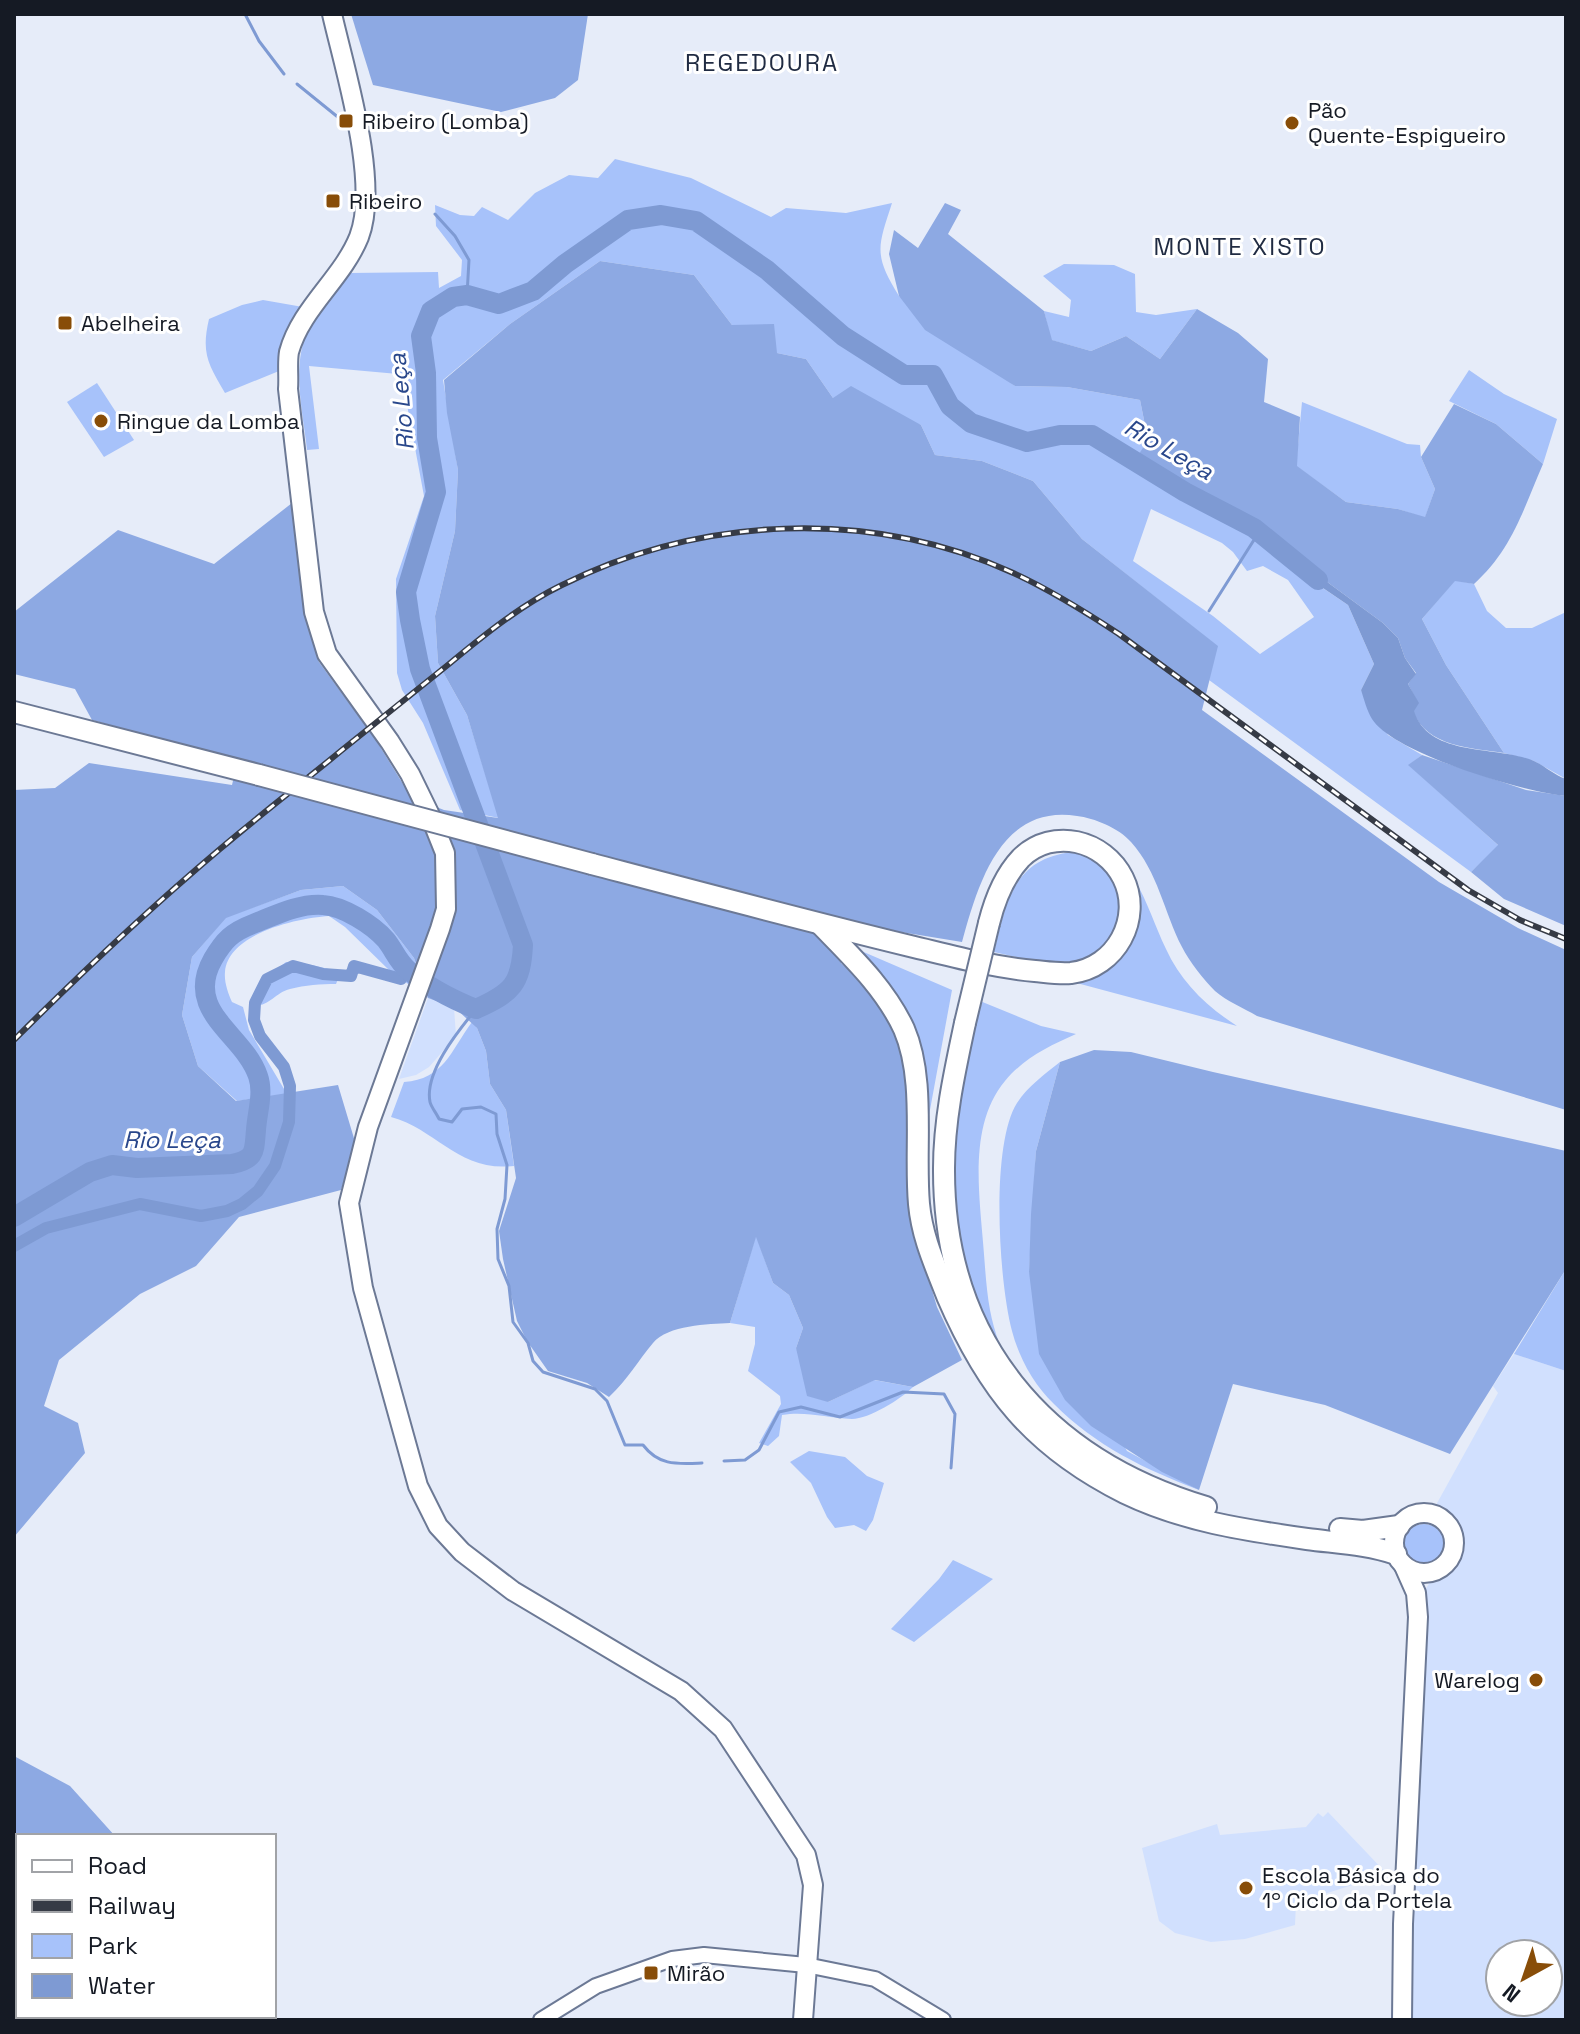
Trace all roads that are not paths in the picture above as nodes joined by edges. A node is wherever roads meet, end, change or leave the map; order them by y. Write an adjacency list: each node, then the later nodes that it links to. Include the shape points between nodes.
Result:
1 (332, 14): 8 (main road, via 354,113 365,209 346,262 300,324 289,354 288,389 314,612 327,654 410,774 445,853 446,909 360,1152 349,1203 363,1288 418,1486 438,1526 471,1559 525,1599 681,1691 723,1729 806,1855 813,1885)
2 (14, 712): 3 (highway, bridge)
3 (821, 925): 4 (highway, bridge, via 995,967 1067,974 1096,966 1108,956 1130,918 1122,875 1102,852 1076,841 1029,852 1002,886 989,923 965,1023 944,1166 946,1216 971,1315 1019,1393 1069,1438 1182,1500 1244,1516 1339,1529); 5 (highway, via 867,972 904,1031 916,1084 919,1206 926,1245 978,1362 1010,1405 1056,1452 1153,1505 1241,1529 1363,1545)
4 (1399, 1526): 5 (main road, via 1394,1540); 6 (main road, via 1424,1513 1449,1526 1454,1547)
5 (1400, 1560): 6 (main road, via 1414,1572); 7 (main road, via 1416,1593)
6 (1438, 1570): 7 (main road, via 1426,1586)
7 (1418, 1617): 12 (main road)
8 (806, 1965): 9 (street, via 704,1955 672,1959 596,1986); 10 (main road); 11 (street, via 875,1979)
9 (541, 2020)
10 (803, 2020)
11 (943, 2020)
12 (1402, 2020)

